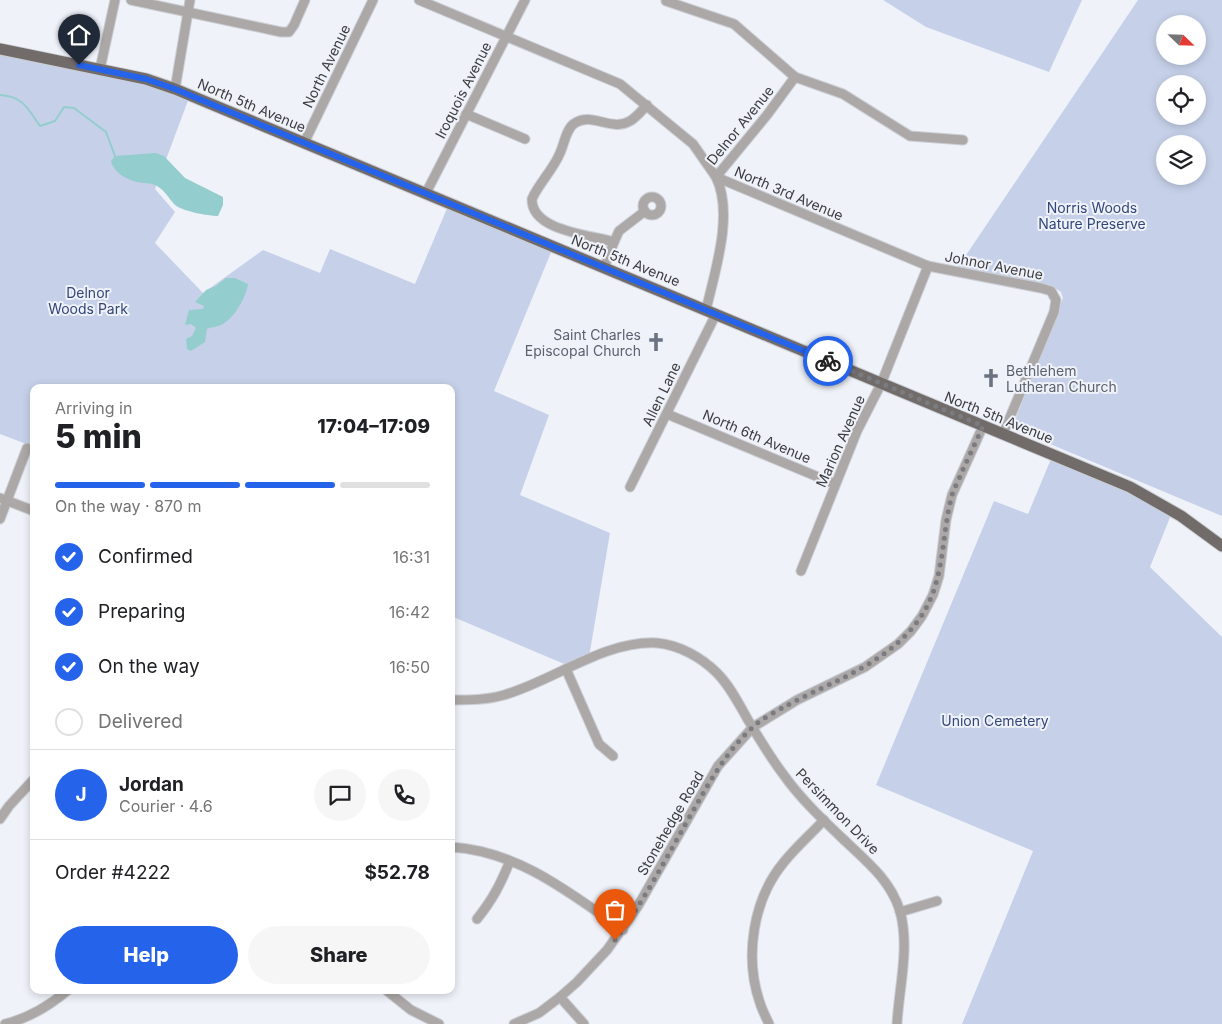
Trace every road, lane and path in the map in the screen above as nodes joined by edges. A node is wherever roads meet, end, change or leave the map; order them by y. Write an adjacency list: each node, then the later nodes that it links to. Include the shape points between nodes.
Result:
1 (115, 0): 12 (street)
2 (131, 0): 9 (street)
3 (190, 0): 9 (street)
4 (305, 0): 9 (street, via 289,32)
5 (374, 0): 19 (street, North Avenue)
6 (418, 0): 10 (street, North 3rd Avenue)
7 (525, 0): 10 (street, Iroquois Avenue)
8 (666, 1): 13 (street, via 734,24)
9 (188, 12): 14 (street)
10 (506, 37): 15 (street, North 3rd Avenue, via 620,84); 16 (street, Iroquois Avenue)
11 (0, 49): 12 (main road, North 5th Avenue)
12 (100, 70): 14 (main road, North 5th Avenue, via 146,79)
13 (795, 77): 18 (street, via 843,94 910,136); 20 (street, Delnor Avenue)
14 (175, 89): 19 (main road, North 5th Avenue)
15 (646, 105): 20 (street, North 3rd Avenue, via 696,146); 23 (street, via 633,120 622,124 584,119 570,126 556,161 532,199 537,215 552,226)
16 (466, 114): 17 (street); 21 (street, Iroquois Avenue)
17 (525, 139)
18 (962, 140)
19 (304, 143): 21 (main road, North 5th Avenue)
20 (716, 176): 24 (street, North 3rd Avenue); 26 (street, Delnor Avenue, via 722,188 723,236)
21 (426, 193): 25 (main road, North 5th Avenue)
22 (645, 211): 23 (street, via 619,230)
23 (614, 242): 25 (street)
24 (928, 266): 27 (street, Marion Avenue); 30 (street, Johnor Avenue, via 1041,288 1054,295 1054,312)
25 (604, 268): 26 (main road, North 5th Avenue)
26 (711, 312): 27 (main road, North 5th Avenue); 28 (street, Allen Lane)
27 (881, 384): 29 (main road, North 5th Avenue); 32 (street, Marion Avenue)
28 (667, 414): 32 (street, North 6th Avenue); 33 (street, Allen Lane)
29 (983, 426): 30 (main road, North 5th Avenue); 41 (street, Stonehedge Road, via 952,496 933,595 911,631 865,667 797,700)
30 (1003, 434): 37 (main road, North 5th Avenue, via 1148,496)
31 (28, 448): 34 (street)
32 (835, 484): 38 (street, Marion Avenue)
33 (630, 487)
34 (4, 499): 35 (street); 36 (street)
35 (30, 509)
36 (0, 519)
37 (1222, 546)
38 (801, 571)
39 (566, 669): 40 (street, Persimmon Drive, via 503,696); 41 (street, Persimmon Drive, via 624,646 658,643 673,647 690,653 724,680); 42 (street, via 599,744)
40 (455, 700)
41 (753, 727): 45 (street, Persimmon Drive, via 783,774); 51 (street, Stonehedge Road, via 718,766)
42 (614, 756)
43 (30, 783): 44 (street)
44 (0, 819)
45 (824, 820): 49 (street, Persimmon Drive, via 876,870 888,885); 59 (street, via 784,863 758,912 752,956 754,982)
46 (455, 848): 47 (street)
47 (510, 861): 50 (street, via 499,888); 51 (street, via 552,881)
48 (937, 901): 49 (street)
49 (900, 912): 60 (street, Persimmon Drive, via 904,941)
50 (476, 919)
51 (622, 930): 54 (street, Stonehedge Road, via 591,968)
52 (63, 994): 55 (street, via 43,1009)
53 (391, 994): 56 (street, via 411,1010)
54 (560, 997): 57 (street, Stonehedge Road, via 539,1013); 58 (street)
55 (5, 1024)
56 (439, 1024)
57 (514, 1024)
58 (584, 1024)
59 (769, 1024)
60 (896, 1024)

